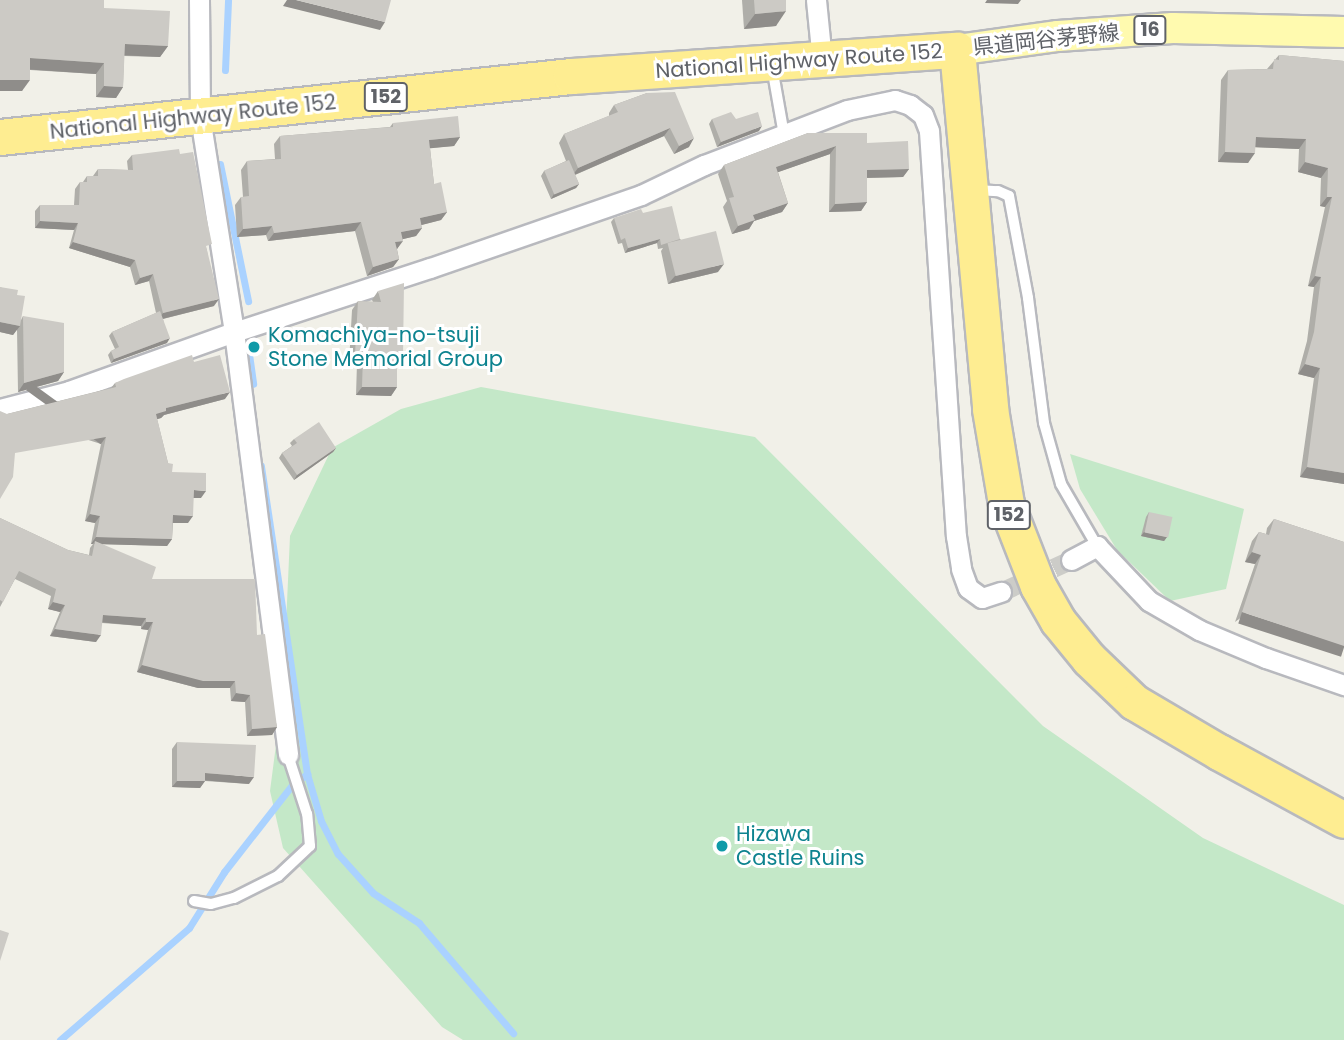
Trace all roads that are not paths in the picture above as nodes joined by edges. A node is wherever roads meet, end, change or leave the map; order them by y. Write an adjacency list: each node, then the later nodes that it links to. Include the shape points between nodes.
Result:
1 (198, 0): 7 (street)
2 (816, 0): 5 (street)
3 (1344, 32): 4 (main road, 県道岡谷茅野線 / 16, via 1173,28 1058,36)
4 (957, 50): 5 (highway, National Highway Route 152 / 152); 10 (highway, National Highway Route 152 / 152)
5 (822, 60): 6 (highway, National Highway Route 152 / 152)
6 (772, 64): 7 (highway, National Highway Route 152 / 152, via 571,76); 8 (lane)
7 (200, 117): 9 (highway, National Highway Route 152 / 152); 11 (street)
8 (784, 135): 11 (street, via 641,195); 15 (street, via 873,102 895,100 923,115 929,131 961,569 968,588 982,598)
9 (0, 137)
10 (972, 190): 13 (lane, via 1009,196 1044,423 1061,484); 18 (highway, National Highway Route 152 / 152, via 990,409 1006,504 1020,547 1058,621 1134,702)
11 (234, 332): 12 (street, via 69,391); 17 (street)
12 (0, 409)
13 (1097, 546): 14 (street); 16 (street, via 1149,601 1244,649)
14 (1071, 560)
15 (1001, 592)
16 (1344, 685)
17 (290, 761): 19 (lane, via 310,846 278,876 234,898 211,904)
18 (1344, 820)
19 (194, 901)

